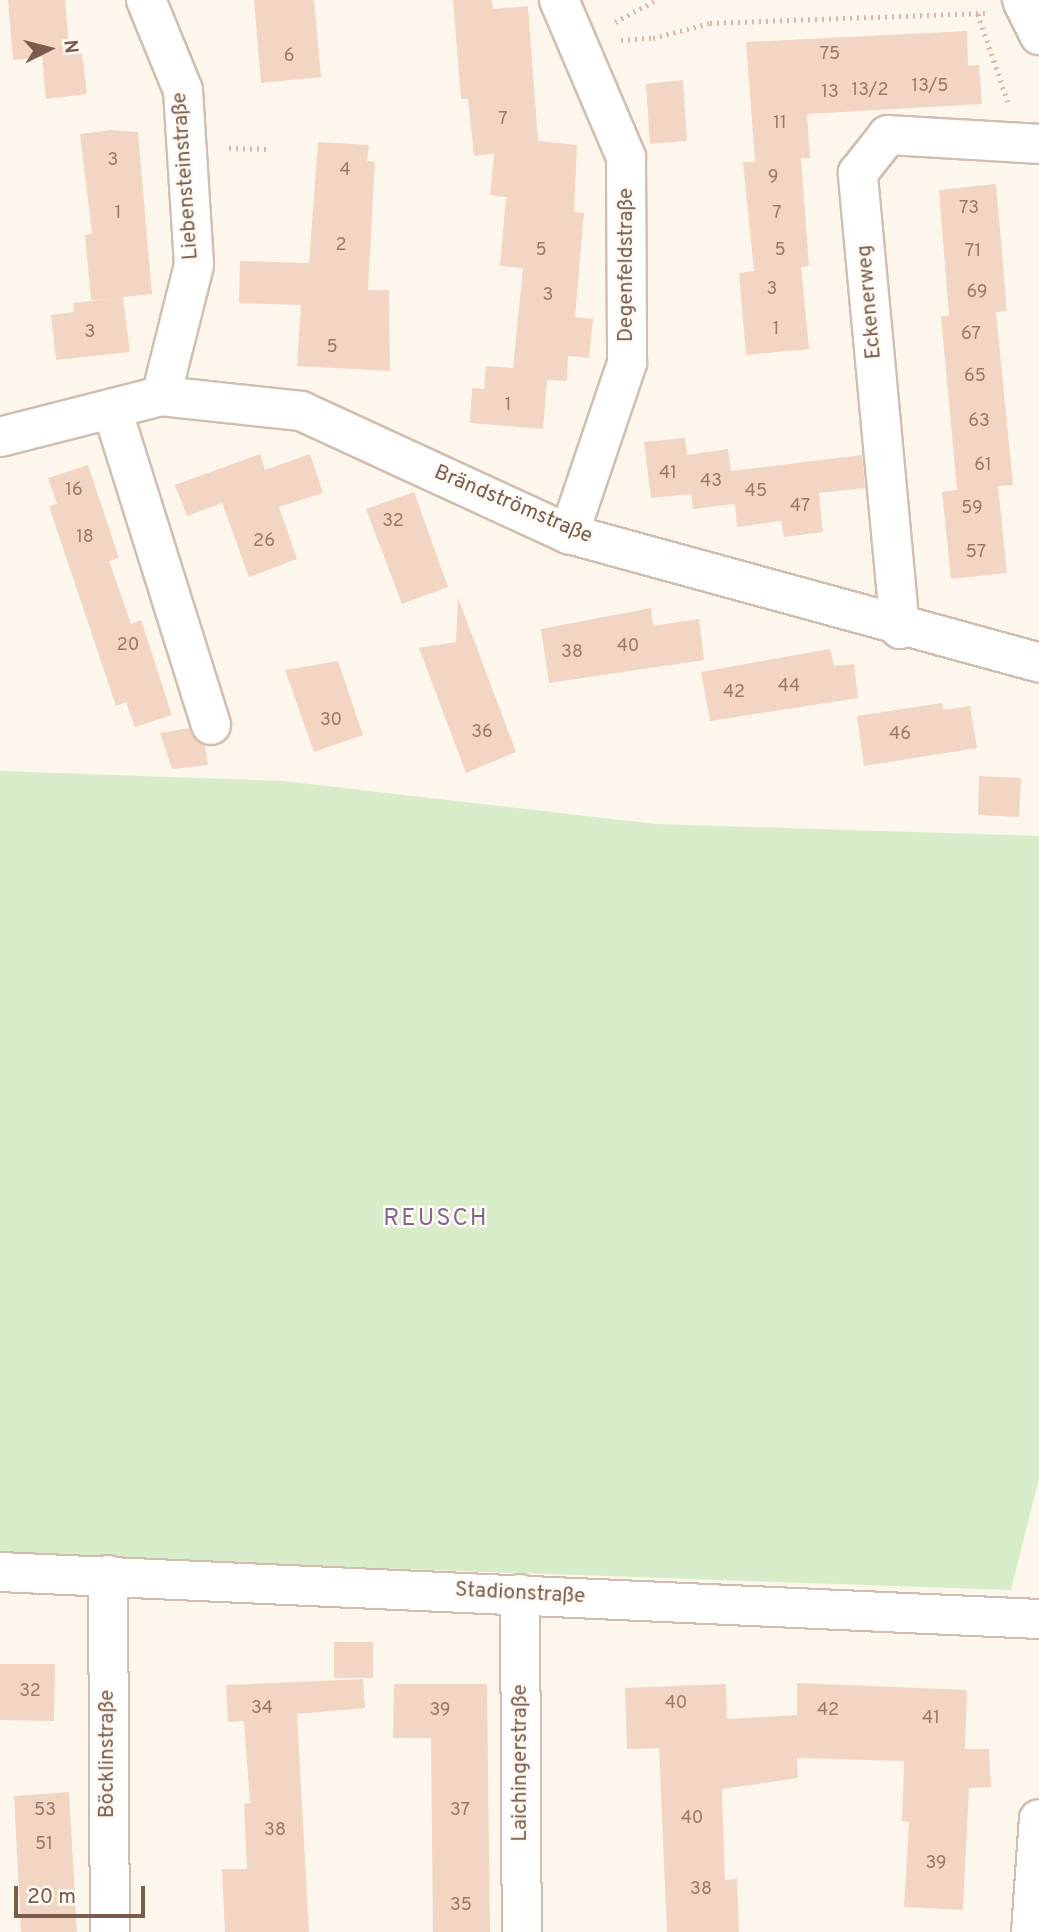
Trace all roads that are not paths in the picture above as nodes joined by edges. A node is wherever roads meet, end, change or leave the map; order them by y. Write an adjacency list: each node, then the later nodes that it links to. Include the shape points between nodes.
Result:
1 (146, 0): 4 (street, Liebensteinstraße, via 183,90 194,265)
2 (559, 0): 7 (street, Degenfeldstraße, via 626,157 627,363)
3 (1026, 144): 8 (street, Eckenerweg, via 888,135 858,173)
4 (161, 396): 5 (street, Brändströmstraße); 7 (street, Brändströmstraße, via 302,411)
5 (112, 409): 6 (street, Brändströmstraße); 10 (street)
6 (0, 437)
7 (569, 534): 8 (street, Brändströmstraße)
8 (900, 629): 9 (street, Brändströmstraße)
9 (1039, 663)
10 (211, 725)
11 (0, 1572): 12 (street, Stadionstraße)
12 (108, 1576): 13 (street, Stadionstraße); 16 (street, Böcklinstraße)
13 (520, 1594): 14 (street, Stadionstraße); 17 (street, Laichingerstraße)
14 (1039, 1619)
15 (1038, 1838): 18 (street)
16 (110, 1932)
17 (522, 1932)
18 (1031, 1932)

